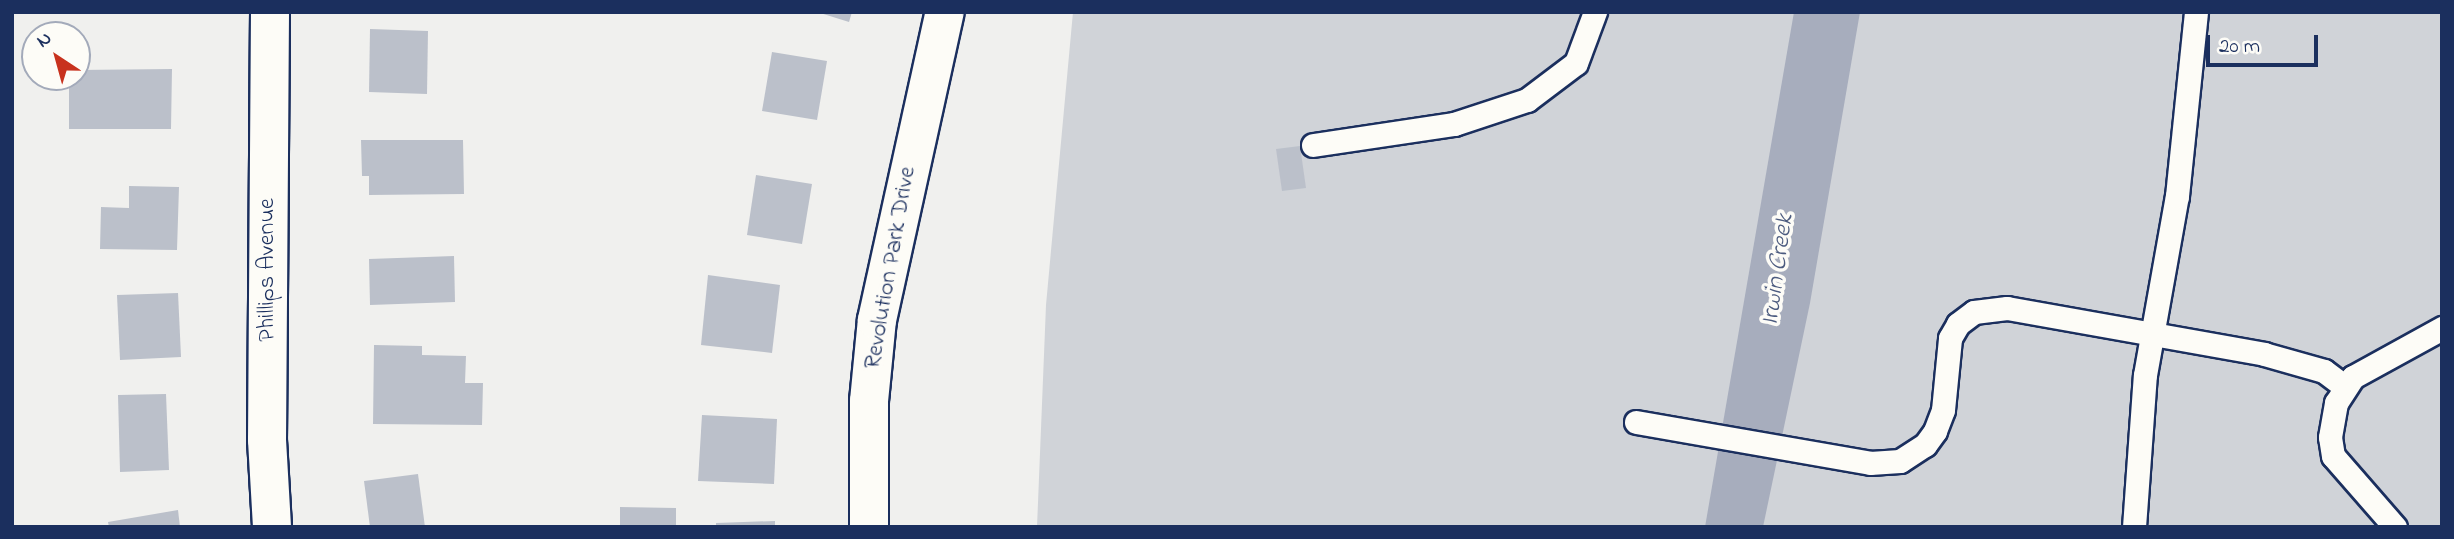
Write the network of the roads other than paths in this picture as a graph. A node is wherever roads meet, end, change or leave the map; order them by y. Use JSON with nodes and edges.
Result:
{"nodes":[{"id":1,"x":270,"y":12,"type":"edge"},
{"id":2,"x":945,"y":12,"type":"edge"},
{"id":3,"x":1595,"y":12,"type":"edge"},
{"id":4,"x":2196,"y":12,"type":"edge"},
{"id":5,"x":1313,"y":145,"type":"dead end"},
{"id":6,"x":2442,"y":328,"type":"edge"},
{"id":7,"x":2151,"y":331,"type":"junction"},
{"id":8,"x":2344,"y":386,"type":"junction"},
{"id":9,"x":1636,"y":422,"type":"dead end"},
{"id":10,"x":272,"y":527,"type":"edge"},
{"id":11,"x":869,"y":527,"type":"edge"},
{"id":12,"x":2134,"y":527,"type":"edge"},
{"id":13,"x":2395,"y":527,"type":"edge"}],
"edges":[{"from":1,"to":10,"type":"street","name":"Phillips Avenue"},
{"from":2,"to":11,"type":"street","name":"Revolution Park Drive"},
{"from":3,"to":5,"type":"lane"},
{"from":4,"to":7,"type":"lane"},
{"from":6,"to":8,"type":"lane"},
{"from":7,"to":8,"type":"lane"},
{"from":7,"to":9,"type":"lane"},
{"from":7,"to":12,"type":"lane"},
{"from":8,"to":13,"type":"lane"}]}
